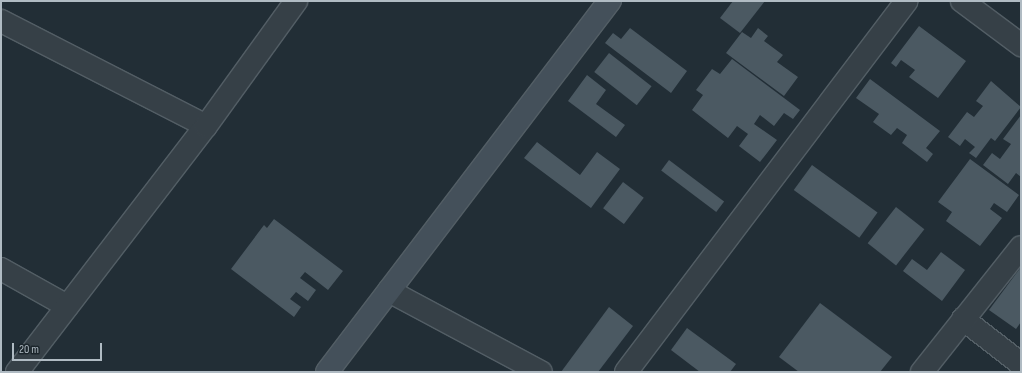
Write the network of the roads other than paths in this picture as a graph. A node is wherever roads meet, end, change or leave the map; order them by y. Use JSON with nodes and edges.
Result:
{"nodes":[{"id":1,"x":296,"y":1,"type":"edge"},
{"id":2,"x":610,"y":1,"type":"edge"},
{"id":3,"x":907,"y":1,"type":"edge"},
{"id":4,"x":971,"y":4,"type":"edge"},
{"id":5,"x":1,"y":20,"type":"edge"},
{"id":6,"x":1021,"y":44,"type":"edge"},
{"id":7,"x":206,"y":126,"type":"junction"},
{"id":8,"x":1021,"y":247,"type":"edge"},
{"id":9,"x":1,"y":269,"type":"edge"},
{"id":10,"x":389,"y":291,"type":"junction"},
{"id":11,"x":67,"y":306,"type":"junction"},
{"id":12,"x":963,"y":319,"type":"junction"},
{"id":13,"x":1021,"y":364,"type":"edge"},
{"id":14,"x":19,"y":371,"type":"edge"},
{"id":15,"x":327,"y":372,"type":"edge"},
{"id":16,"x":541,"y":372,"type":"edge"},
{"id":17,"x":626,"y":372,"type":"edge"},
{"id":18,"x":922,"y":372,"type":"edge"}],
"edges":[{"from":1,"to":7,"type":"street"},
{"from":2,"to":10,"type":"main road"},
{"from":3,"to":17,"type":"street"},
{"from":4,"to":6,"type":"street"},
{"from":5,"to":7,"type":"street"},
{"from":7,"to":11,"type":"street"},
{"from":8,"to":12,"type":"street"},
{"from":9,"to":11,"type":"street"},
{"from":10,"to":15,"type":"main road"},
{"from":10,"to":16,"type":"street"},
{"from":11,"to":14,"type":"street"},
{"from":12,"to":13,"type":"street"},
{"from":12,"to":18,"type":"street"}]}
